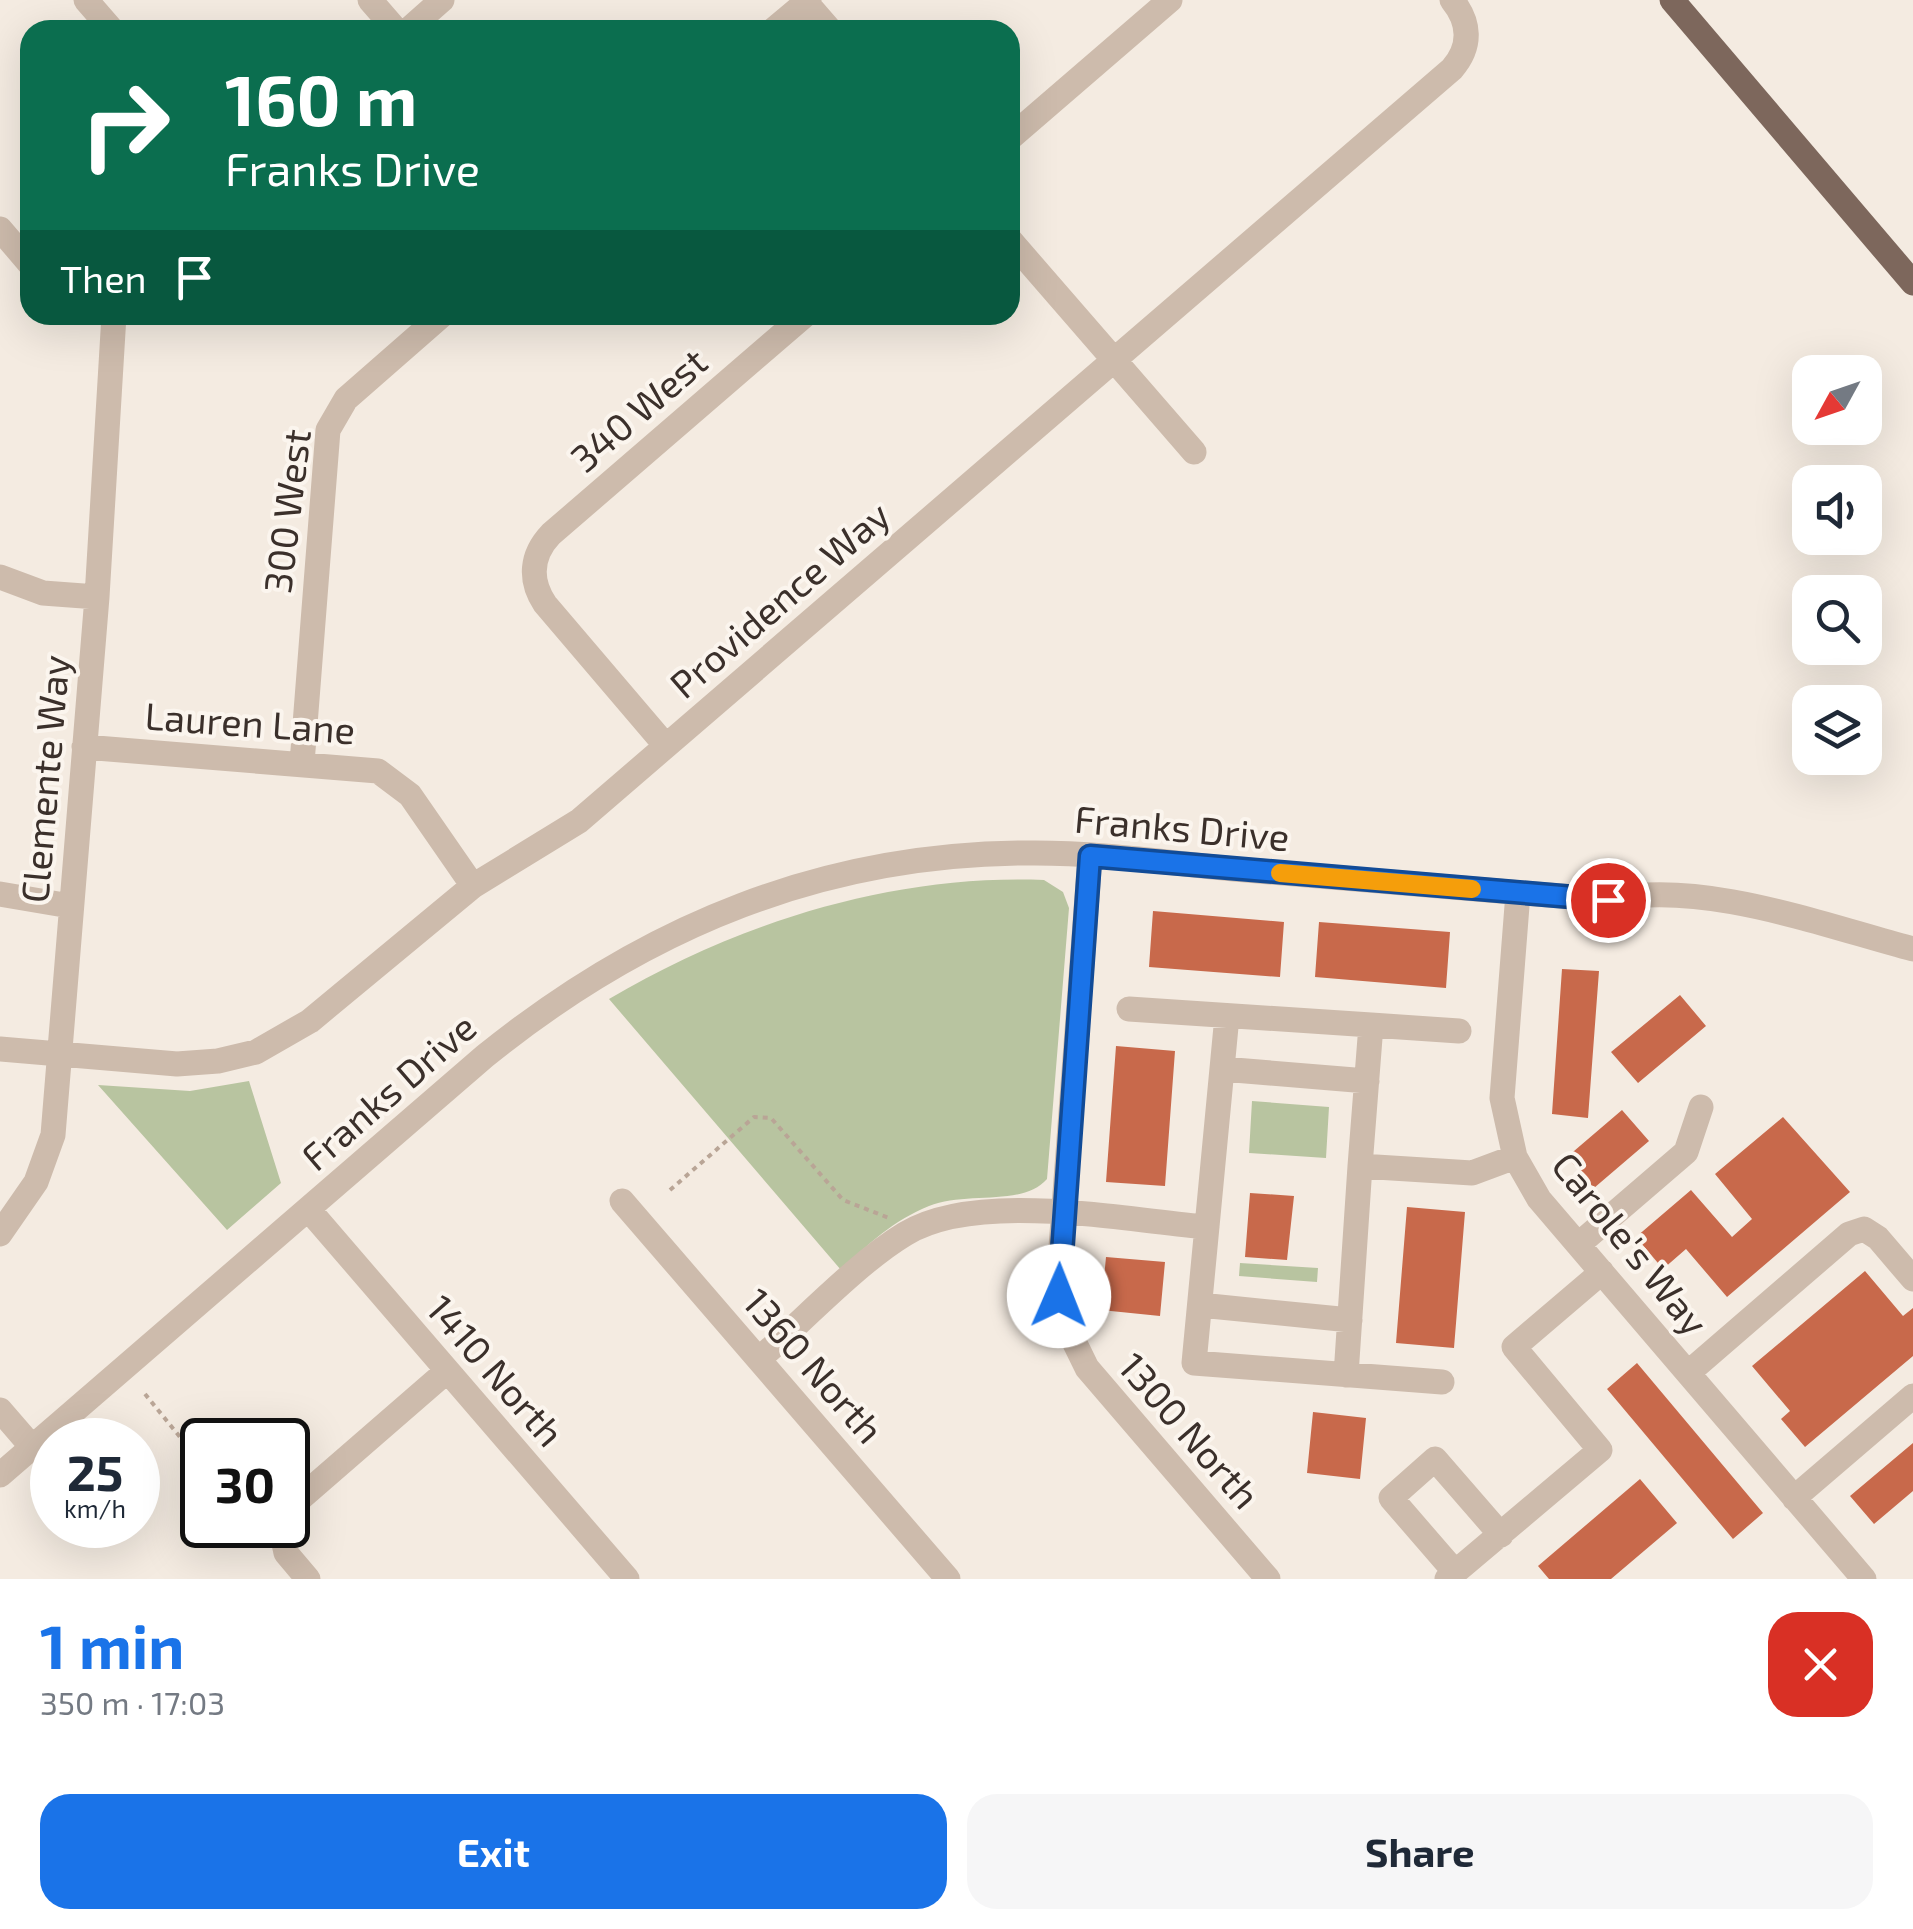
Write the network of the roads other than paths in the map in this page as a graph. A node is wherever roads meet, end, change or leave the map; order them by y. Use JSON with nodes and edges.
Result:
{"nodes":[{"id":1,"x":86,"y":0,"type":"edge"},
{"id":2,"x":370,"y":0,"type":"edge"},
{"id":3,"x":442,"y":0,"type":"edge"},
{"id":4,"x":1170,"y":0,"type":"edge"},
{"id":5,"x":1452,"y":0,"type":"edge"},
{"id":6,"x":1672,"y":0,"type":"edge"},
{"id":7,"x":806,"y":1,"type":"edge"},
{"id":8,"x":103,"y":20,"type":"edge"},
{"id":9,"x":387,"y":20,"type":"edge"},
{"id":10,"x":419,"y":20,"type":"edge"},
{"id":11,"x":785,"y":20,"type":"edge"},
{"id":12,"x":1020,"y":129,"type":"edge"},
{"id":13,"x":0,"y":229,"type":"edge"},
{"id":14,"x":20,"y":252,"type":"edge"},
{"id":15,"x":1020,"y":252,"type":"edge"},
{"id":16,"x":1913,"y":283,"type":"edge"},
{"id":17,"x":113,"y":325,"type":"edge"},
{"id":18,"x":431,"y":325,"type":"edge"},
{"id":19,"x":792,"y":325,"type":"edge"},
{"id":20,"x":1114,"y":360,"type":"junction"},
{"id":21,"x":1194,"y":452,"type":"dead end"},
{"id":22,"x":0,"y":576,"type":"edge"},
{"id":23,"x":97,"y":597,"type":"junction"},
{"id":24,"x":666,"y":746,"type":"junction"},
{"id":25,"x":84,"y":748,"type":"junction"},
{"id":26,"x":302,"y":763,"type":"junction"},
{"id":27,"x":1090,"y":856,"type":"junction"},
{"id":28,"x":473,"y":886,"type":"junction"},
{"id":29,"x":1518,"y":893,"type":"junction"},
{"id":30,"x":0,"y":894,"type":"edge"},
{"id":31,"x":70,"y":906,"type":"junction"},
{"id":32,"x":1913,"y":949,"type":"edge"},
{"id":33,"x":1129,"y":1009,"type":"dead end"},
{"id":34,"x":1227,"y":1016,"type":"junction"},
{"id":35,"x":1371,"y":1026,"type":"junction"},
{"id":36,"x":1460,"y":1031,"type":"dead end"},
{"id":37,"x":0,"y":1050,"type":"edge"},
{"id":38,"x":62,"y":1054,"type":"junction"},
{"id":39,"x":1222,"y":1069,"type":"junction"},
{"id":40,"x":1367,"y":1081,"type":"junction"},
{"id":41,"x":1700,"y":1107,"type":"dead end"},
{"id":42,"x":1515,"y":1158,"type":"junction"},
{"id":43,"x":1360,"y":1166,"type":"junction"},
{"id":44,"x":622,"y":1202,"type":"dead end"},
{"id":45,"x":309,"y":1210,"type":"junction"},
{"id":46,"x":1062,"y":1215,"type":"junction"},
{"id":47,"x":1207,"y":1227,"type":"junction"},
{"id":48,"x":0,"y":1234,"type":"edge"},
{"id":49,"x":1578,"y":1244,"type":"junction"},
{"id":50,"x":1602,"y":1272,"type":"junction"},
{"id":51,"x":1913,"y":1278,"type":"edge"},
{"id":52,"x":1200,"y":1305,"type":"junction"},
{"id":53,"x":1350,"y":1320,"type":"junction"},
{"id":54,"x":759,"y":1359,"type":"junction"},
{"id":55,"x":447,"y":1370,"type":"junction"},
{"id":56,"x":1688,"y":1372,"type":"junction"},
{"id":57,"x":1346,"y":1375,"type":"junction"},
{"id":58,"x":1442,"y":1382,"type":"dead end"},
{"id":59,"x":1913,"y":1396,"type":"edge"},
{"id":60,"x":0,"y":1410,"type":"edge"},
{"id":61,"x":66,"y":1418,"type":"edge"},
{"id":62,"x":30,"y":1445,"type":"edge"},
{"id":63,"x":30,"y":1449,"type":"edge"},
{"id":64,"x":0,"y":1475,"type":"edge"},
{"id":65,"x":310,"y":1490,"type":"edge"},
{"id":66,"x":1794,"y":1498,"type":"junction"},
{"id":67,"x":1500,"y":1535,"type":"junction"},
{"id":68,"x":285,"y":1548,"type":"edge"},
{"id":69,"x":1451,"y":1576,"type":"edge"},
{"id":70,"x":308,"y":1579,"type":"edge"},
{"id":71,"x":627,"y":1579,"type":"edge"},
{"id":72,"x":948,"y":1579,"type":"edge"},
{"id":73,"x":1268,"y":1579,"type":"edge"},
{"id":74,"x":1864,"y":1579,"type":"edge"}],
"edges":[{"from":1,"to":8,"type":"street"},
{"from":2,"to":9,"type":"street"},
{"from":3,"to":10,"type":"street"},
{"from":4,"to":12,"type":"street"},
{"from":5,"to":20,"type":"street","name":"Providence Way"},
{"from":6,"to":16,"type":"main road"},
{"from":7,"to":11,"type":"street"},
{"from":13,"to":14,"type":"street"},
{"from":15,"to":20,"type":"street"},
{"from":17,"to":23,"type":"street","name":"Clemente Way"},
{"from":18,"to":26,"type":"street","name":"300 West"},
{"from":19,"to":24,"type":"street","name":"340 West"},
{"from":20,"to":21,"type":"street"},
{"from":20,"to":24,"type":"street","name":"Providence Way"},
{"from":22,"to":23,"type":"street"},
{"from":23,"to":25,"type":"street","name":"Clemente Way"},
{"from":24,"to":28,"type":"street","name":"Providence Way"},
{"from":25,"to":26,"type":"street","name":"Lauren Lane"},
{"from":25,"to":31,"type":"street","name":"Clemente Way"},
{"from":26,"to":28,"type":"street","name":"Lauren Lane"},
{"from":27,"to":29,"type":"street","name":"Franks Drive"},
{"from":27,"to":45,"type":"street","name":"Franks Drive"},
{"from":27,"to":46,"type":"street"},
{"from":28,"to":38,"type":"street","name":"Providence Way"},
{"from":29,"to":32,"type":"street","name":"Franks Drive"},
{"from":29,"to":42,"type":"street","name":"Carole's Way"},
{"from":30,"to":31,"type":"street"},
{"from":31,"to":38,"type":"street","name":"Clemente Way"},
{"from":33,"to":34,"type":"street"},
{"from":34,"to":35,"type":"street"},
{"from":34,"to":39,"type":"street"},
{"from":35,"to":36,"type":"street"},
{"from":35,"to":40,"type":"street"},
{"from":37,"to":38,"type":"street","name":"Providence Way"},
{"from":38,"to":48,"type":"street","name":"Clemente Way"},
{"from":39,"to":40,"type":"street"},
{"from":39,"to":47,"type":"street"},
{"from":40,"to":43,"type":"street"},
{"from":41,"to":49,"type":"street"},
{"from":42,"to":43,"type":"street"},
{"from":42,"to":49,"type":"street","name":"Carole's Way"},
{"from":43,"to":53,"type":"street"},
{"from":44,"to":54,"type":"street","name":"1360 North"},
{"from":45,"to":55,"type":"street","name":"1410 North"},
{"from":45,"to":61,"type":"street","name":"Franks Drive"},
{"from":46,"to":47,"type":"street"},
{"from":46,"to":54,"type":"street"},
{"from":46,"to":73,"type":"street","name":"1300 North"},
{"from":47,"to":52,"type":"street"},
{"from":49,"to":50,"type":"street","name":"Carole's Way"},
{"from":50,"to":56,"type":"street","name":"Carole's Way"},
{"from":50,"to":67,"type":"street"},
{"from":51,"to":56,"type":"street"},
{"from":52,"to":53,"type":"street"},
{"from":52,"to":57,"type":"street"},
{"from":53,"to":57,"type":"street"},
{"from":54,"to":72,"type":"street","name":"1360 North"},
{"from":55,"to":65,"type":"street"},
{"from":55,"to":71,"type":"street","name":"1410 North"},
{"from":56,"to":66,"type":"street","name":"Carole's Way"},
{"from":57,"to":58,"type":"street"},
{"from":59,"to":66,"type":"street"},
{"from":60,"to":62,"type":"street"},
{"from":63,"to":64,"type":"street","name":"Franks Drive"},
{"from":66,"to":74,"type":"street","name":"Carole's Way"},
{"from":67,"to":69,"type":"street"},
{"from":67,"to":69,"type":"street"},
{"from":68,"to":70,"type":"street"}]}
